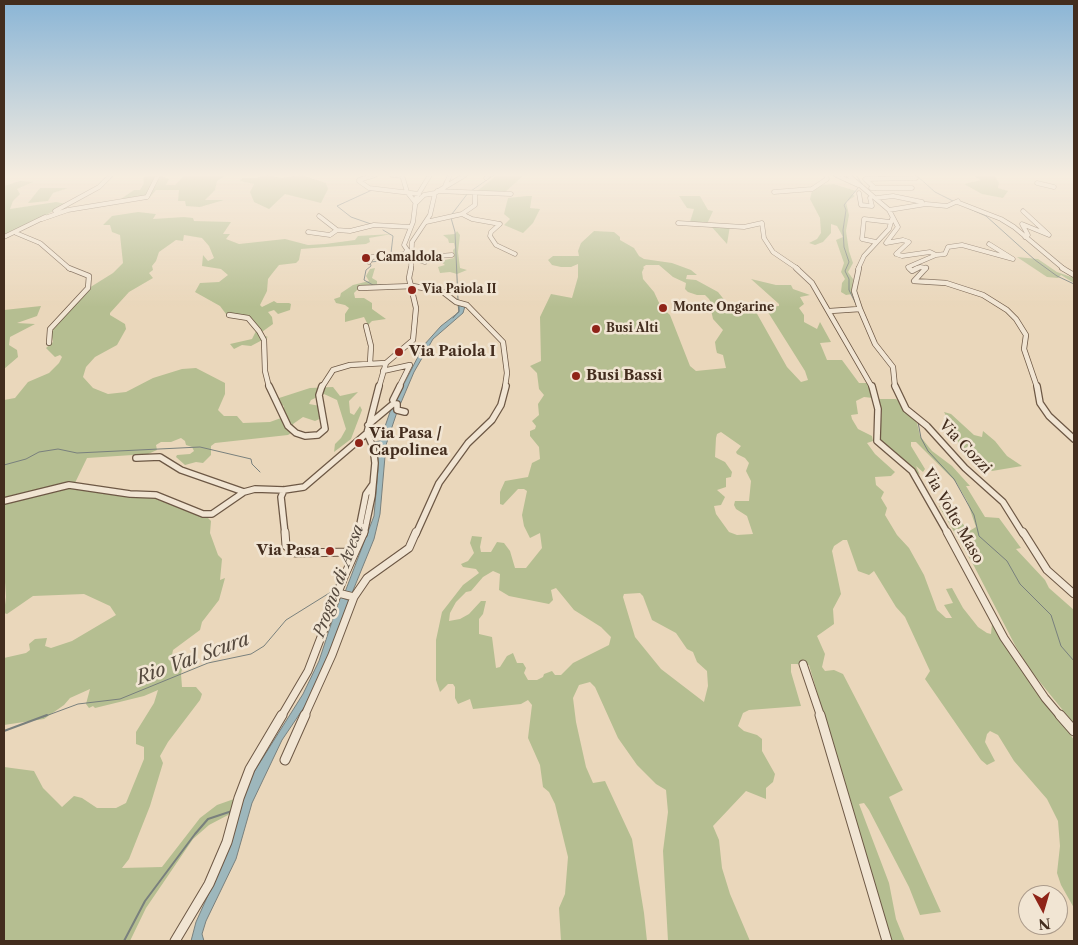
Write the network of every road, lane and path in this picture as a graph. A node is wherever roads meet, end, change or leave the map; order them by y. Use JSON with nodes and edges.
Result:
{"nodes":[{"id":1,"x":40,"y":219,"type":"edge"},
{"id":2,"x":323,"y":219,"type":"edge"},
{"id":3,"x":413,"y":219,"type":"edge"},
{"id":4,"x":427,"y":219,"type":"edge"},
{"id":5,"x":438,"y":219,"type":"edge"},
{"id":6,"x":470,"y":219,"type":"edge"},
{"id":7,"x":864,"y":219,"type":"edge"},
{"id":8,"x":867,"y":219,"type":"edge"},
{"id":9,"x":1001,"y":219,"type":"edge"},
{"id":10,"x":1031,"y":219,"type":"edge"},
{"id":11,"x":891,"y":220,"type":"junction"},
{"id":12,"x":425,"y":223,"type":"junction"},
{"id":13,"x":678,"y":223,"type":"dead end"},
{"id":14,"x":412,"y":226,"type":"junction"},
{"id":15,"x":337,"y":230,"type":"junction"},
{"id":16,"x":308,"y":232,"type":"dead end"},
{"id":17,"x":16,"y":233,"type":"junction"},
{"id":18,"x":4,"y":237,"type":"edge"},
{"id":19,"x":1025,"y":237,"type":"junction"},
{"id":20,"x":876,"y":242,"type":"junction"},
{"id":21,"x":989,"y":244,"type":"dead end"},
{"id":22,"x":407,"y":250,"type":"junction"},
{"id":23,"x":934,"y":253,"type":"junction"},
{"id":24,"x":515,"y":254,"type":"dead end"},
{"id":25,"x":452,"y":255,"type":"dead end"},
{"id":26,"x":412,"y":258,"type":"junction"},
{"id":27,"x":369,"y":262,"type":"dead end"},
{"id":28,"x":425,"y":262,"type":"dead end"},
{"id":29,"x":1074,"y":275,"type":"edge"},
{"id":30,"x":410,"y":286,"type":"junction"},
{"id":31,"x":440,"y":286,"type":"dead end"},
{"id":32,"x":360,"y":288,"type":"dead end"},
{"id":33,"x":443,"y":292,"type":"junction"},
{"id":34,"x":859,"y":309,"type":"junction"},
{"id":35,"x":830,"y":311,"type":"junction"},
{"id":36,"x":229,"y":315,"type":"dead end"},
{"id":37,"x":366,"y":326,"type":"dead end"},
{"id":38,"x":49,"y":343,"type":"dead end"},
{"id":39,"x":370,"y":362,"type":"junction"},
{"id":40,"x":386,"y":363,"type":"junction"},
{"id":41,"x":383,"y":371,"type":"junction"},
{"id":42,"x":393,"y":400,"type":"dead end"},
{"id":43,"x":405,"y":412,"type":"dead end"},
{"id":44,"x":368,"y":424,"type":"junction"},
{"id":45,"x":367,"y":433,"type":"junction"},
{"id":46,"x":1074,"y":439,"type":"edge"},
{"id":47,"x":136,"y":458,"type":"dead end"},
{"id":48,"x":284,"y":490,"type":"junction"},
{"id":49,"x":244,"y":492,"type":"junction"},
{"id":50,"x":4,"y":501,"type":"edge"},
{"id":51,"x":354,"y":552,"type":"junction"},
{"id":52,"x":1074,"y":594,"type":"edge"},
{"id":53,"x":346,"y":595,"type":"junction"},
{"id":54,"x":803,"y":664,"type":"dead end"},
{"id":55,"x":1074,"y":731,"type":"edge"},
{"id":56,"x":285,"y":760,"type":"dead end"},
{"id":57,"x":175,"y":941,"type":"edge"},
{"id":58,"x":887,"y":941,"type":"edge"}],
"edges":[{"from":1,"to":17,"type":"street"},
{"from":2,"to":15,"type":"street"},
{"from":3,"to":14,"type":"street"},
{"from":4,"to":12,"type":"street"},
{"from":5,"to":12,"type":"street"},
{"from":6,"to":24,"type":"street"},
{"from":7,"to":20,"type":"street"},
{"from":8,"to":11,"type":"street"},
{"from":9,"to":19,"type":"street"},
{"from":10,"to":19,"type":"street"},
{"from":11,"to":20,"type":"street","name":"Via Cozzi"},
{"from":11,"to":23,"type":"street"},
{"from":12,"to":14,"type":"street"},
{"from":12,"to":26,"type":"street"},
{"from":13,"to":35,"type":"street"},
{"from":14,"to":15,"type":"street"},
{"from":14,"to":22,"type":"street"},
{"from":15,"to":16,"type":"street"},
{"from":17,"to":18,"type":"street"},
{"from":17,"to":38,"type":"street"},
{"from":19,"to":29,"type":"street"},
{"from":20,"to":34,"type":"street","name":"Via Cozzi"},
{"from":21,"to":23,"type":"street"},
{"from":22,"to":26,"type":"street"},
{"from":22,"to":27,"type":"street"},
{"from":23,"to":46,"type":"street"},
{"from":25,"to":26,"type":"street"},
{"from":26,"to":28,"type":"street"},
{"from":26,"to":30,"type":"street"},
{"from":30,"to":32,"type":"street"},
{"from":30,"to":33,"type":"street"},
{"from":30,"to":40,"type":"street"},
{"from":31,"to":33,"type":"street"},
{"from":33,"to":53,"type":"street"},
{"from":34,"to":35,"type":"street"},
{"from":34,"to":52,"type":"street","name":"Via Cozzi"},
{"from":35,"to":55,"type":"street","name":"Via Volte Maso"},
{"from":36,"to":39,"type":"street"},
{"from":37,"to":39,"type":"street"},
{"from":39,"to":40,"type":"street"},
{"from":40,"to":41,"type":"street"},
{"from":41,"to":42,"type":"street"},
{"from":41,"to":44,"type":"street"},
{"from":43,"to":44,"type":"street"},
{"from":44,"to":45,"type":"street"},
{"from":45,"to":48,"type":"street"},
{"from":45,"to":51,"type":"street"},
{"from":47,"to":49,"type":"street"},
{"from":48,"to":49,"type":"street"},
{"from":48,"to":51,"type":"street"},
{"from":49,"to":50,"type":"street"},
{"from":51,"to":53,"type":"street"},
{"from":53,"to":56,"type":"street"},
{"from":53,"to":57,"type":"street"},
{"from":54,"to":58,"type":"street"}]}
